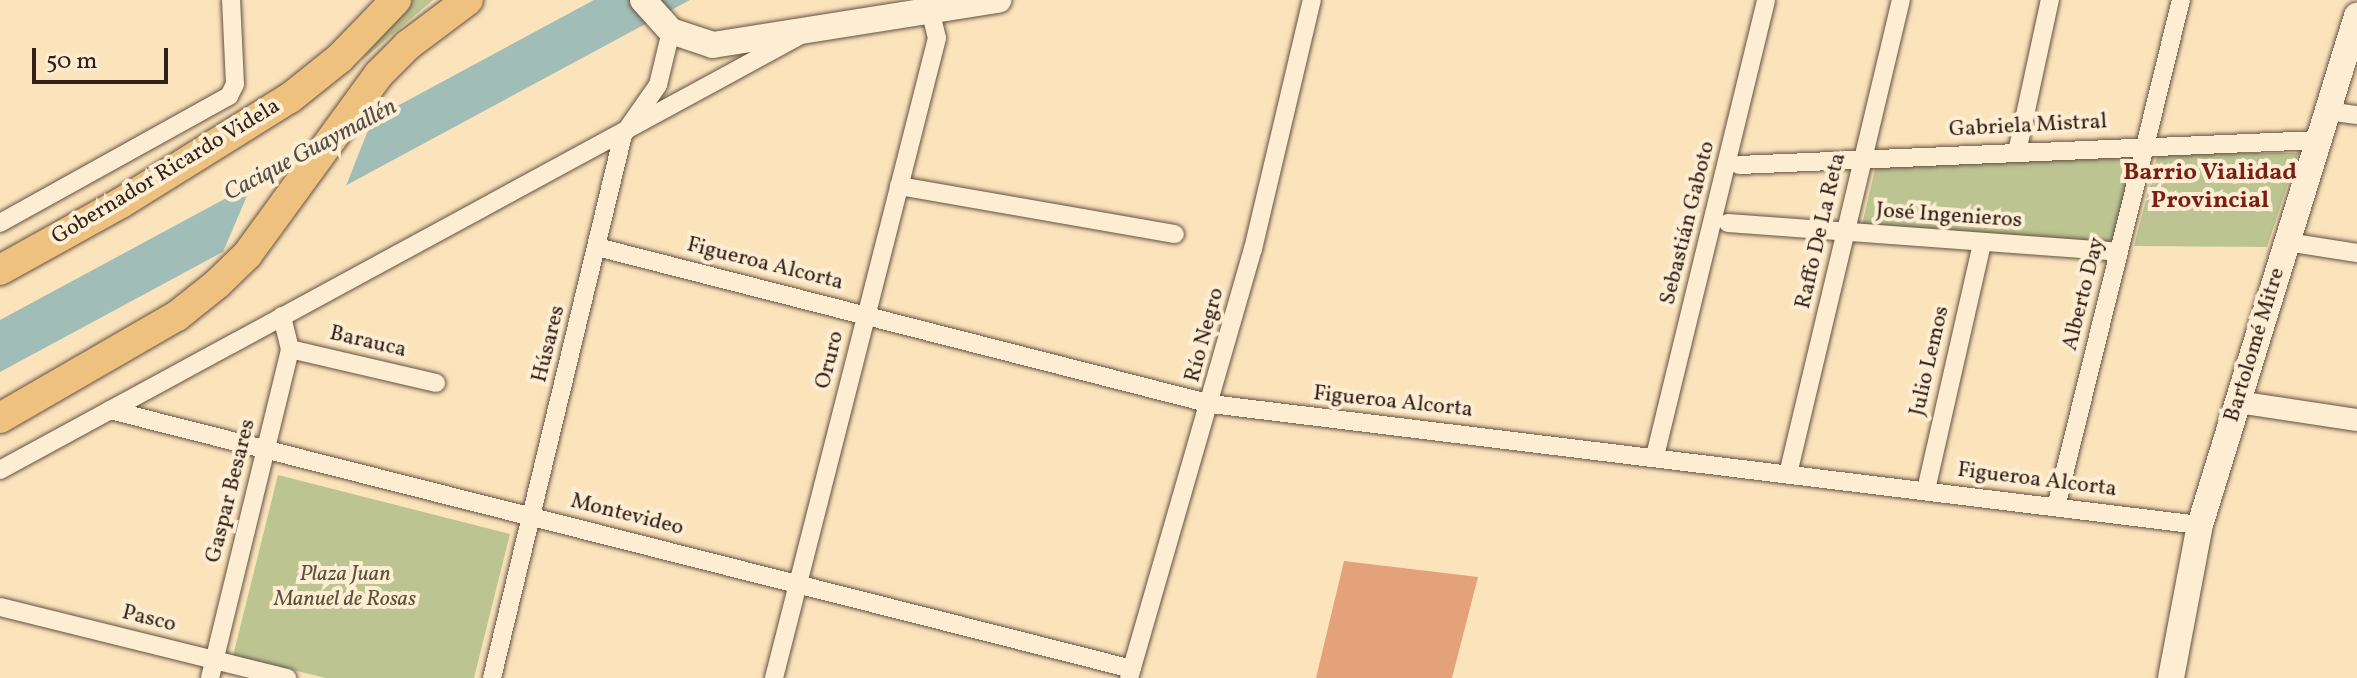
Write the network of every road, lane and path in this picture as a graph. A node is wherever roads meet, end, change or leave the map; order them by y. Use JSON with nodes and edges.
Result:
{"nodes":[{"id":1,"x":231,"y":0,"type":"edge"},
{"id":2,"x":396,"y":0,"type":"edge"},
{"id":3,"x":468,"y":0,"type":"edge"},
{"id":4,"x":998,"y":0,"type":"edge"},
{"id":5,"x":1312,"y":0,"type":"edge"},
{"id":6,"x":1766,"y":0,"type":"edge"},
{"id":7,"x":1901,"y":0,"type":"edge"},
{"id":8,"x":2050,"y":0,"type":"edge"},
{"id":9,"x":2181,"y":0,"type":"edge"},
{"id":10,"x":930,"y":9,"type":"junction"},
{"id":11,"x":656,"y":12,"type":"edge"},
{"id":12,"x":2357,"y":16,"type":"edge"},
{"id":13,"x":817,"y":26,"type":"junction"},
{"id":14,"x":2328,"y":111,"type":"junction"},
{"id":15,"x":2357,"y":115,"type":"edge"},
{"id":16,"x":623,"y":135,"type":"junction"},
{"id":17,"x":2319,"y":140,"type":"junction"},
{"id":18,"x":2146,"y":145,"type":"junction"},
{"id":19,"x":2017,"y":152,"type":"junction"},
{"id":20,"x":1863,"y":157,"type":"junction"},
{"id":21,"x":1739,"y":165,"type":"dead end"},
{"id":22,"x":899,"y":186,"type":"junction"},
{"id":23,"x":0,"y":223,"type":"edge"},
{"id":24,"x":1728,"y":223,"type":"dead end"},
{"id":25,"x":1846,"y":232,"type":"junction"},
{"id":26,"x":1175,"y":234,"type":"dead end"},
{"id":27,"x":2287,"y":242,"type":"junction"},
{"id":28,"x":1982,"y":243,"type":"junction"},
{"id":29,"x":597,"y":247,"type":"junction"},
{"id":30,"x":2119,"y":252,"type":"junction"},
{"id":31,"x":2357,"y":253,"type":"edge"},
{"id":32,"x":0,"y":270,"type":"edge"},
{"id":33,"x":866,"y":314,"type":"junction"},
{"id":34,"x":282,"y":316,"type":"junction"},
{"id":35,"x":290,"y":349,"type":"junction"},
{"id":36,"x":436,"y":383,"type":"dead end"},
{"id":37,"x":2238,"y":402,"type":"junction"},
{"id":38,"x":1211,"y":404,"type":"junction"},
{"id":39,"x":110,"y":410,"type":"junction"},
{"id":40,"x":0,"y":418,"type":"edge"},
{"id":41,"x":2357,"y":420,"type":"edge"},
{"id":42,"x":266,"y":450,"type":"junction"},
{"id":43,"x":1655,"y":456,"type":"junction"},
{"id":44,"x":0,"y":470,"type":"edge"},
{"id":45,"x":1788,"y":474,"type":"junction"},
{"id":46,"x":1926,"y":490,"type":"junction"},
{"id":47,"x":2056,"y":507,"type":"junction"},
{"id":48,"x":531,"y":516,"type":"junction"},
{"id":49,"x":2200,"y":525,"type":"junction"},
{"id":50,"x":798,"y":582,"type":"junction"},
{"id":51,"x":0,"y":607,"type":"edge"},
{"id":52,"x":212,"y":669,"type":"edge"},
{"id":53,"x":1130,"y":674,"type":"edge"},
{"id":54,"x":287,"y":678,"type":"edge"},
{"id":55,"x":492,"y":678,"type":"edge"},
{"id":56,"x":774,"y":678,"type":"edge"},
{"id":57,"x":2171,"y":678,"type":"edge"}],
"edges":[{"from":1,"to":23,"type":"street"},
{"from":2,"to":32,"type":"highway","name":"Gobernador Ricardo Videla"},
{"from":3,"to":40,"type":"highway"},
{"from":4,"to":10,"type":"main road"},
{"from":5,"to":38,"type":"street","name":"Río Negro"},
{"from":6,"to":43,"type":"street","name":"Sebastián Gaboto"},
{"from":7,"to":20,"type":"street","name":"Raffo De La Reta"},
{"from":8,"to":19,"type":"street"},
{"from":9,"to":18,"type":"street","name":"Alberto Day"},
{"from":10,"to":13,"type":"main road"},
{"from":10,"to":22,"type":"street","name":"Oruro"},
{"from":11,"to":13,"type":"main road"},
{"from":11,"to":16,"type":"street","name":"Húsares"},
{"from":12,"to":14,"type":"main road","name":"Bartolomé Mitre"},
{"from":13,"to":16,"type":"street"},
{"from":14,"to":15,"type":"street"},
{"from":14,"to":17,"type":"main road","name":"Bartolomé Mitre"},
{"from":16,"to":29,"type":"street","name":"Húsares"},
{"from":16,"to":34,"type":"street"},
{"from":17,"to":18,"type":"street","name":"Gabriela Mistral"},
{"from":17,"to":27,"type":"main road","name":"Bartolomé Mitre"},
{"from":18,"to":19,"type":"street","name":"Gabriela Mistral"},
{"from":18,"to":30,"type":"street","name":"Alberto Day"},
{"from":19,"to":20,"type":"street","name":"Gabriela Mistral"},
{"from":20,"to":21,"type":"street","name":"Gabriela Mistral"},
{"from":20,"to":25,"type":"street","name":"Raffo De La Reta"},
{"from":22,"to":26,"type":"street"},
{"from":22,"to":33,"type":"street","name":"Oruro"},
{"from":24,"to":25,"type":"street","name":"José Ingenieros"},
{"from":25,"to":28,"type":"street","name":"José Ingenieros"},
{"from":25,"to":45,"type":"street","name":"Raffo De La Reta"},
{"from":27,"to":31,"type":"street"},
{"from":27,"to":37,"type":"main road","name":"Bartolomé Mitre"},
{"from":28,"to":30,"type":"street","name":"José Ingenieros"},
{"from":28,"to":46,"type":"street","name":"Julio Lemos"},
{"from":29,"to":33,"type":"street","name":"Figueroa Alcorta"},
{"from":29,"to":48,"type":"street","name":"Húsares"},
{"from":30,"to":47,"type":"street","name":"Alberto Day"},
{"from":33,"to":38,"type":"street","name":"Figueroa Alcorta"},
{"from":33,"to":50,"type":"street","name":"Oruro"},
{"from":34,"to":35,"type":"street","name":"Gaspar Besares"},
{"from":34,"to":39,"type":"street"},
{"from":35,"to":36,"type":"street","name":"Barauca"},
{"from":35,"to":42,"type":"street","name":"Gaspar Besares"},
{"from":37,"to":41,"type":"street"},
{"from":37,"to":49,"type":"main road","name":"Bartolomé Mitre"},
{"from":38,"to":43,"type":"street","name":"Figueroa Alcorta"},
{"from":38,"to":53,"type":"street","name":"Río Negro"},
{"from":39,"to":42,"type":"street","name":"Montevideo"},
{"from":39,"to":44,"type":"street"},
{"from":42,"to":48,"type":"street","name":"Montevideo"},
{"from":42,"to":52,"type":"street","name":"Gaspar Besares"},
{"from":43,"to":45,"type":"street","name":"Figueroa Alcorta"},
{"from":45,"to":46,"type":"street","name":"Figueroa Alcorta"},
{"from":46,"to":47,"type":"street","name":"Figueroa Alcorta"},
{"from":47,"to":49,"type":"street","name":"Figueroa Alcorta"},
{"from":48,"to":50,"type":"street","name":"Montevideo"},
{"from":48,"to":55,"type":"street","name":"Húsares"},
{"from":49,"to":57,"type":"main road","name":"Bartolomé Mitre"},
{"from":50,"to":53,"type":"street","name":"Montevideo"},
{"from":50,"to":56,"type":"street","name":"Oruro"},
{"from":51,"to":52,"type":"street","name":"Pasco"},
{"from":52,"to":54,"type":"street","name":"Pasco"}]}
